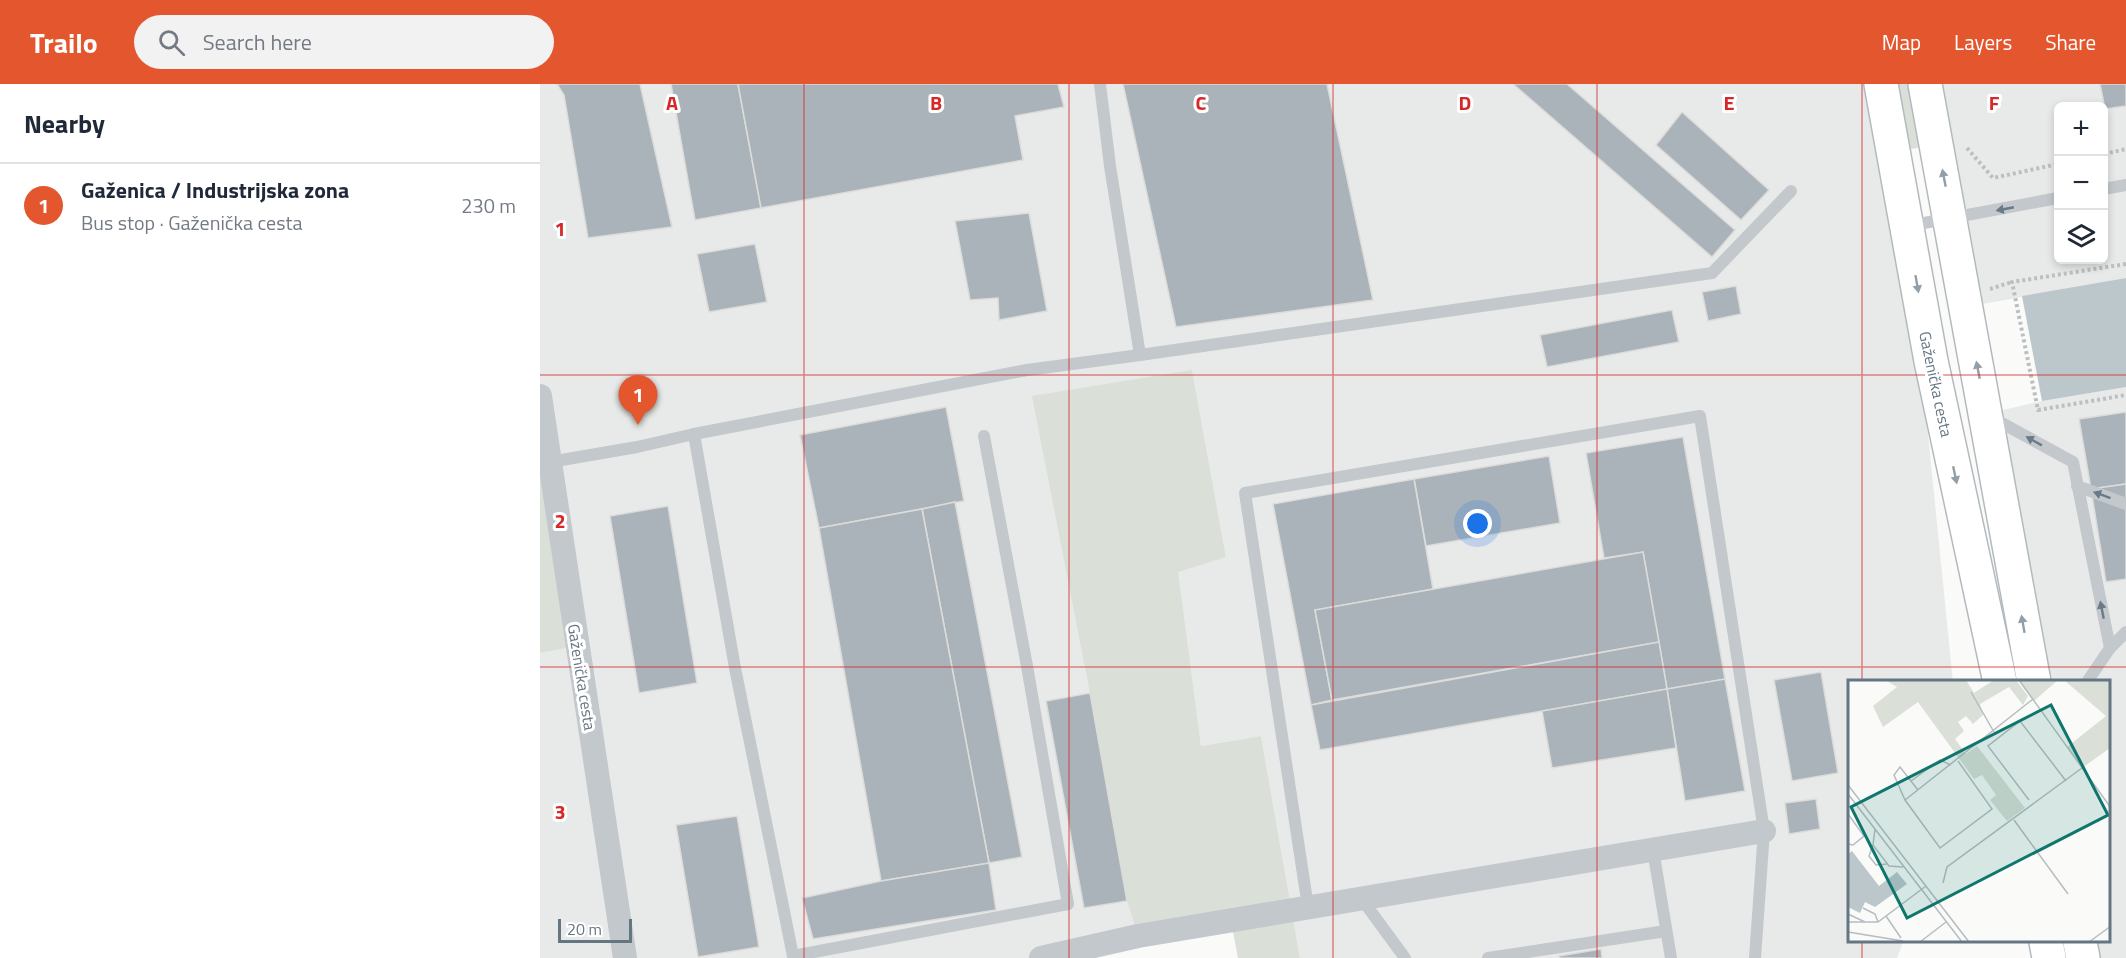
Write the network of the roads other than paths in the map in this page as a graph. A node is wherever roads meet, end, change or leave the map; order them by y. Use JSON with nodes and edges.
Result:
{"nodes":[{"id":1,"x":1100,"y":84,"type":"edge"},
{"id":2,"x":1881,"y":84,"type":"edge"},
{"id":3,"x":1925,"y":84,"type":"edge"},
{"id":4,"x":2126,"y":185,"type":"edge"},
{"id":5,"x":2108,"y":188,"type":"edge"},
{"id":6,"x":1791,"y":191,"type":"dead end"},
{"id":7,"x":2054,"y":199,"type":"edge"},
{"id":8,"x":1951,"y":219,"type":"junction"},
{"id":9,"x":1907,"y":226,"type":"junction"},
{"id":10,"x":1140,"y":355,"type":"junction"},
{"id":11,"x":540,"y":396,"type":"edge"},
{"id":12,"x":1986,"y":414,"type":"junction"},
{"id":13,"x":694,"y":434,"type":"junction"},
{"id":14,"x":984,"y":436,"type":"dead end"},
{"id":15,"x":550,"y":462,"type":"junction"},
{"id":16,"x":2077,"y":486,"type":"junction"},
{"id":17,"x":2126,"y":504,"type":"edge"},
{"id":18,"x":2126,"y":632,"type":"edge"},
{"id":19,"x":2110,"y":648,"type":"junction"},
{"id":20,"x":2000,"y":680,"type":"edge"},
{"id":21,"x":2034,"y":680,"type":"edge"},
{"id":22,"x":2088,"y":680,"type":"edge"},
{"id":23,"x":1764,"y":831,"type":"junction"},
{"id":24,"x":1653,"y":850,"type":"junction"},
{"id":25,"x":1361,"y":898,"type":"junction"},
{"id":26,"x":1308,"y":907,"type":"junction"},
{"id":27,"x":1666,"y":931,"type":"junction"},
{"id":28,"x":2046,"y":943,"type":"edge"},
{"id":29,"x":2080,"y":943,"type":"edge"},
{"id":30,"x":624,"y":958,"type":"edge"},
{"id":31,"x":1041,"y":958,"type":"edge"},
{"id":32,"x":1405,"y":958,"type":"edge"},
{"id":33,"x":1488,"y":958,"type":"edge"},
{"id":34,"x":1671,"y":958,"type":"edge"},
{"id":35,"x":1755,"y":958,"type":"edge"},
{"id":36,"x":2049,"y":958,"type":"edge"},
{"id":37,"x":2083,"y":958,"type":"edge"}],
"edges":[{"from":1,"to":10,"type":"lane"},
{"from":2,"to":9,"type":"main road","name":"Gaženička cesta"},
{"from":8,"to":3,"type":"main road","one_way":true},
{"from":4,"to":5,"type":"lane"},
{"from":6,"to":10,"type":"lane"},
{"from":7,"to":8,"type":"lane","one_way":true},
{"from":8,"to":9,"type":"lane"},
{"from":12,"to":8,"type":"main road","one_way":true},
{"from":9,"to":20,"type":"main road","name":"Gaženička cesta","one_way":true},
{"from":10,"to":13,"type":"lane"},
{"from":11,"to":15,"type":"street","name":"Gaženička cesta"},
{"from":16,"to":12,"type":"lane","one_way":true},
{"from":21,"to":12,"type":"main road","one_way":true},
{"from":13,"to":14,"type":"lane"},
{"from":13,"to":15,"type":"lane"},
{"from":15,"to":30,"type":"street","name":"Gaženička cesta"},
{"from":17,"to":16,"type":"lane","one_way":true},
{"from":19,"to":16,"type":"lane","one_way":true},
{"from":18,"to":19,"type":"lane"},
{"from":19,"to":22,"type":"lane"},
{"from":23,"to":24,"type":"street"},
{"from":23,"to":26,"type":"lane"},
{"from":23,"to":35,"type":"lane"},
{"from":24,"to":25,"type":"street"},
{"from":24,"to":27,"type":"lane"},
{"from":25,"to":26,"type":"street"},
{"from":25,"to":32,"type":"lane"},
{"from":26,"to":31,"type":"street"},
{"from":27,"to":33,"type":"lane"},
{"from":27,"to":34,"type":"lane"},
{"from":28,"to":36,"type":"main road"},
{"from":29,"to":37,"type":"main road"}]}
